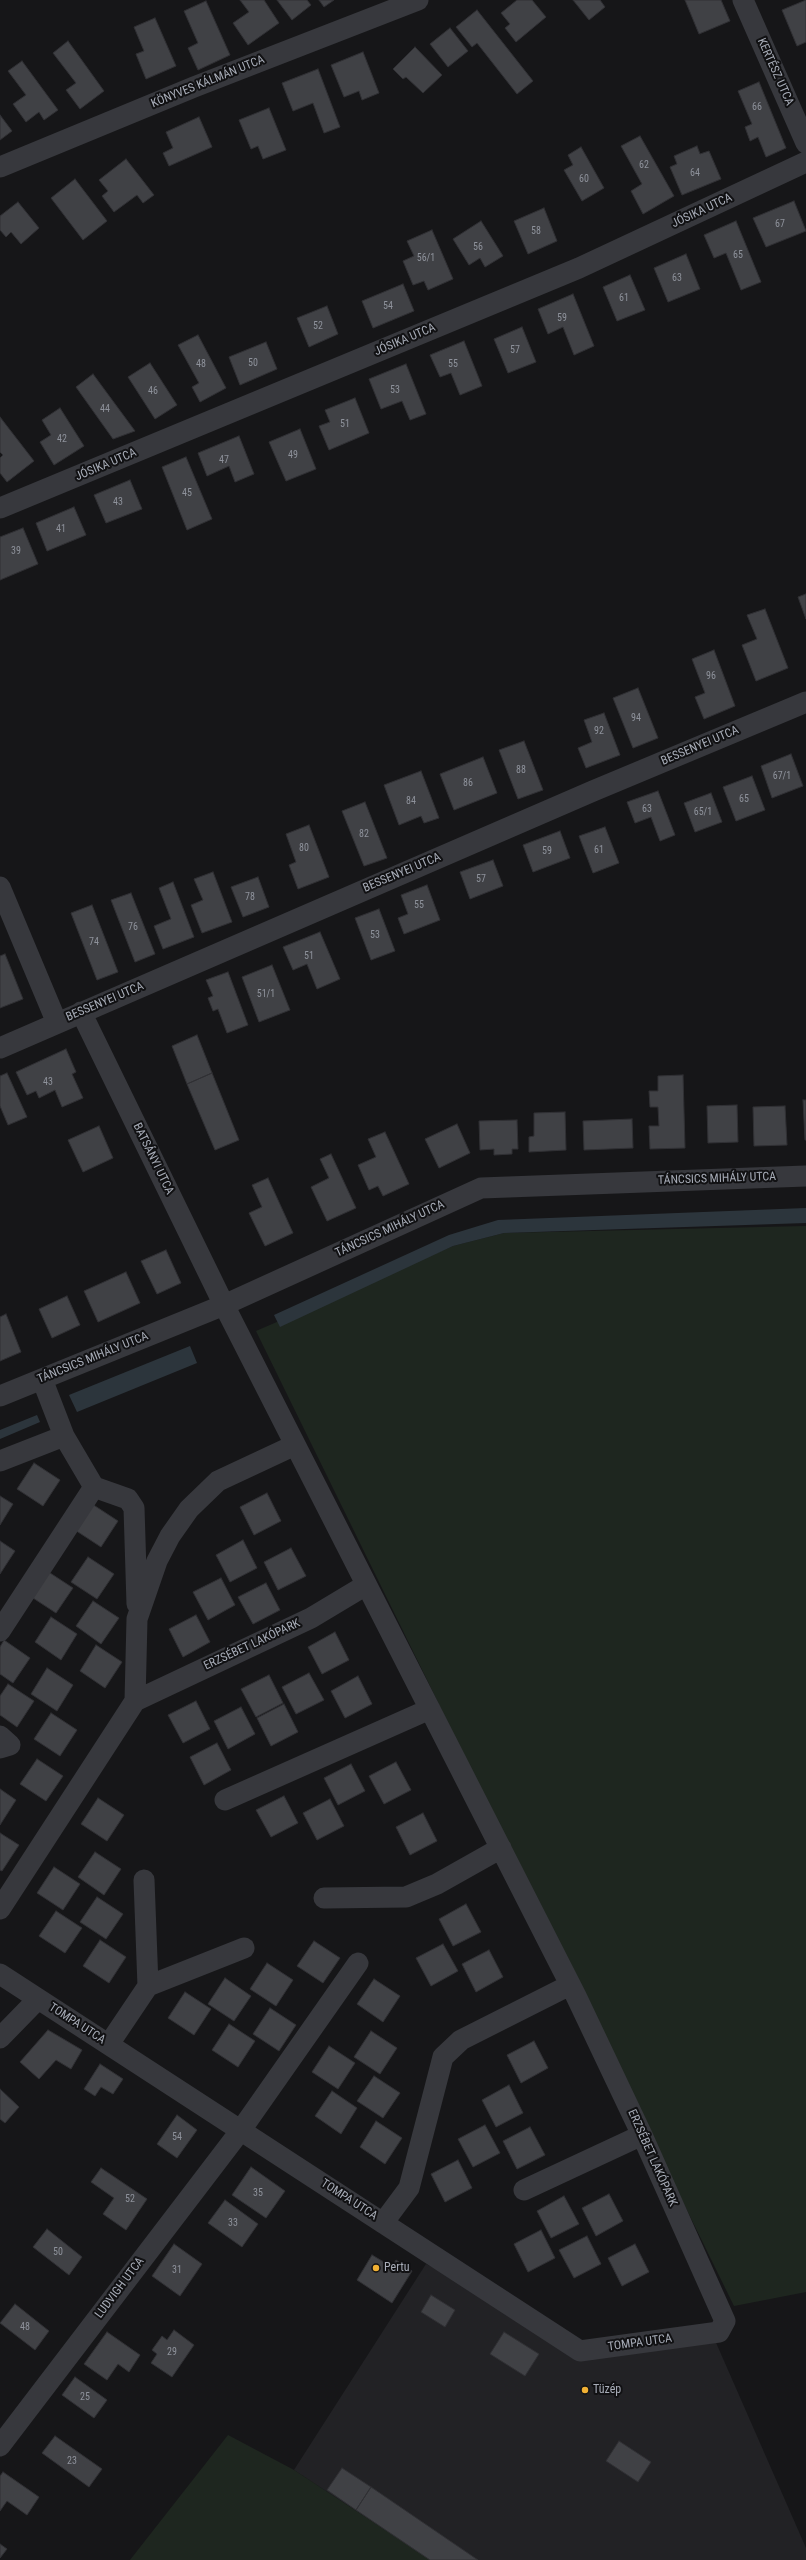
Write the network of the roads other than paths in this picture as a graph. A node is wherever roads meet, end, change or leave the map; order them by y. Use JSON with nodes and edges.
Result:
{"nodes":[{"id":1,"x":418,"y":0,"type":"edge"},
{"id":2,"x":743,"y":0,"type":"edge"},
{"id":3,"x":806,"y":143,"type":"edge"},
{"id":4,"x":806,"y":162,"type":"edge"},
{"id":5,"x":0,"y":167,"type":"edge"},
{"id":6,"x":0,"y":508,"type":"edge"},
{"id":7,"x":806,"y":702,"type":"edge"},
{"id":8,"x":0,"y":887,"type":"edge"},
{"id":9,"x":81,"y":1012,"type":"junction"},
{"id":10,"x":57,"y":1023,"type":"junction"},
{"id":11,"x":0,"y":1048,"type":"edge"},
{"id":12,"x":806,"y":1176,"type":"edge"},
{"id":13,"x":224,"y":1305,"type":"junction"},
{"id":14,"x":42,"y":1379,"type":"junction"},
{"id":15,"x":0,"y":1396,"type":"edge"},
{"id":16,"x":64,"y":1436,"type":"junction"},
{"id":17,"x":295,"y":1445,"type":"junction"},
{"id":18,"x":0,"y":1461,"type":"edge"},
{"id":19,"x":94,"y":1487,"type":"junction"},
{"id":20,"x":135,"y":1539,"type":"junction"},
{"id":21,"x":166,"y":1545,"type":"junction"},
{"id":22,"x":366,"y":1585,"type":"junction"},
{"id":23,"x":137,"y":1619,"type":"junction"},
{"id":24,"x":0,"y":1631,"type":"edge"},
{"id":25,"x":135,"y":1701,"type":"junction"},
{"id":26,"x":430,"y":1708,"type":"junction"},
{"id":27,"x":0,"y":1736,"type":"edge"},
{"id":28,"x":0,"y":1748,"type":"edge"},
{"id":29,"x":225,"y":1800,"type":"dead end"},
{"id":30,"x":501,"y":1848,"type":"junction"},
{"id":31,"x":144,"y":1880,"type":"dead end"},
{"id":32,"x":324,"y":1898,"type":"dead end"},
{"id":33,"x":0,"y":1909,"type":"edge"},
{"id":34,"x":244,"y":1948,"type":"dead end"},
{"id":35,"x":358,"y":1963,"type":"dead end"},
{"id":36,"x":0,"y":1974,"type":"edge"},
{"id":37,"x":570,"y":1985,"type":"junction"},
{"id":38,"x":148,"y":1986,"type":"junction"},
{"id":39,"x":38,"y":1999,"type":"junction"},
{"id":40,"x":0,"y":2038,"type":"edge"},
{"id":41,"x":109,"y":2044,"type":"junction"},
{"id":42,"x":241,"y":2130,"type":"junction"},
{"id":43,"x":642,"y":2135,"type":"junction"},
{"id":44,"x":524,"y":2190,"type":"dead end"},
{"id":45,"x":383,"y":2223,"type":"junction"},
{"id":46,"x":719,"y":2332,"type":"joint"},
{"id":47,"x":0,"y":2446,"type":"edge"}],
"edges":[{"from":1,"to":5,"type":"street","name":"KÖNYVES KÁLMÁN UTCA"},
{"from":2,"to":3,"type":"street","name":"KERTÉSZ UTCA"},
{"from":4,"to":6,"type":"street","name":"JÓSIKA UTCA"},
{"from":7,"to":9,"type":"street","name":"BESSENYEI UTCA"},
{"from":8,"to":10,"type":"street"},
{"from":9,"to":10,"type":"street","name":"BESSENYEI UTCA"},
{"from":9,"to":13,"type":"street","name":"BATSÁNYI UTCA"},
{"from":10,"to":11,"type":"street","name":"BESSENYEI UTCA"},
{"from":12,"to":13,"type":"street","name":"TÁNCSICS MIHÁLY UTCA"},
{"from":13,"to":14,"type":"street","name":"TÁNCSICS MIHÁLY UTCA"},
{"from":13,"to":17,"type":"street","name":"ERZSÉBET LAKÓPARK"},
{"from":14,"to":15,"type":"street","name":"TÁNCSICS MIHÁLY UTCA"},
{"from":14,"to":16,"type":"street"},
{"from":16,"to":18,"type":"street"},
{"from":16,"to":19,"type":"street"},
{"from":17,"to":21,"type":"street"},
{"from":17,"to":22,"type":"street","name":"ERZSÉBET LAKÓPARK"},
{"from":19,"to":20,"type":"street"},
{"from":19,"to":24,"type":"street"},
{"from":20,"to":21,"type":"street"},
{"from":20,"to":23,"type":"street"},
{"from":21,"to":23,"type":"street"},
{"from":22,"to":25,"type":"street","name":"ERZSÉBET LAKÓPARK"},
{"from":22,"to":26,"type":"street","name":"ERZSÉBET LAKÓPARK"},
{"from":23,"to":25,"type":"street"},
{"from":25,"to":33,"type":"street"},
{"from":26,"to":29,"type":"street"},
{"from":26,"to":30,"type":"street","name":"ERZSÉBET LAKÓPARK"},
{"from":27,"to":28,"type":"street"},
{"from":30,"to":32,"type":"street"},
{"from":30,"to":37,"type":"street","name":"ERZSÉBET LAKÓPARK"},
{"from":31,"to":38,"type":"street"},
{"from":34,"to":38,"type":"street"},
{"from":35,"to":42,"type":"street","name":"LUDVIGH UTCA"},
{"from":36,"to":39,"type":"street","name":"TOMPA UTCA"},
{"from":37,"to":43,"type":"street","name":"ERZSÉBET LAKÓPARK"},
{"from":37,"to":45,"type":"street"},
{"from":38,"to":41,"type":"street"},
{"from":39,"to":40,"type":"street"},
{"from":39,"to":41,"type":"street","name":"TOMPA UTCA"},
{"from":41,"to":42,"type":"street","name":"TOMPA UTCA"},
{"from":42,"to":45,"type":"street","name":"TOMPA UTCA"},
{"from":42,"to":47,"type":"street","name":"LUDVIGH UTCA"},
{"from":43,"to":44,"type":"street"},
{"from":43,"to":46,"type":"street","name":"ERZSÉBET LAKÓPARK"},
{"from":45,"to":46,"type":"street","name":"TOMPA UTCA"}]}
